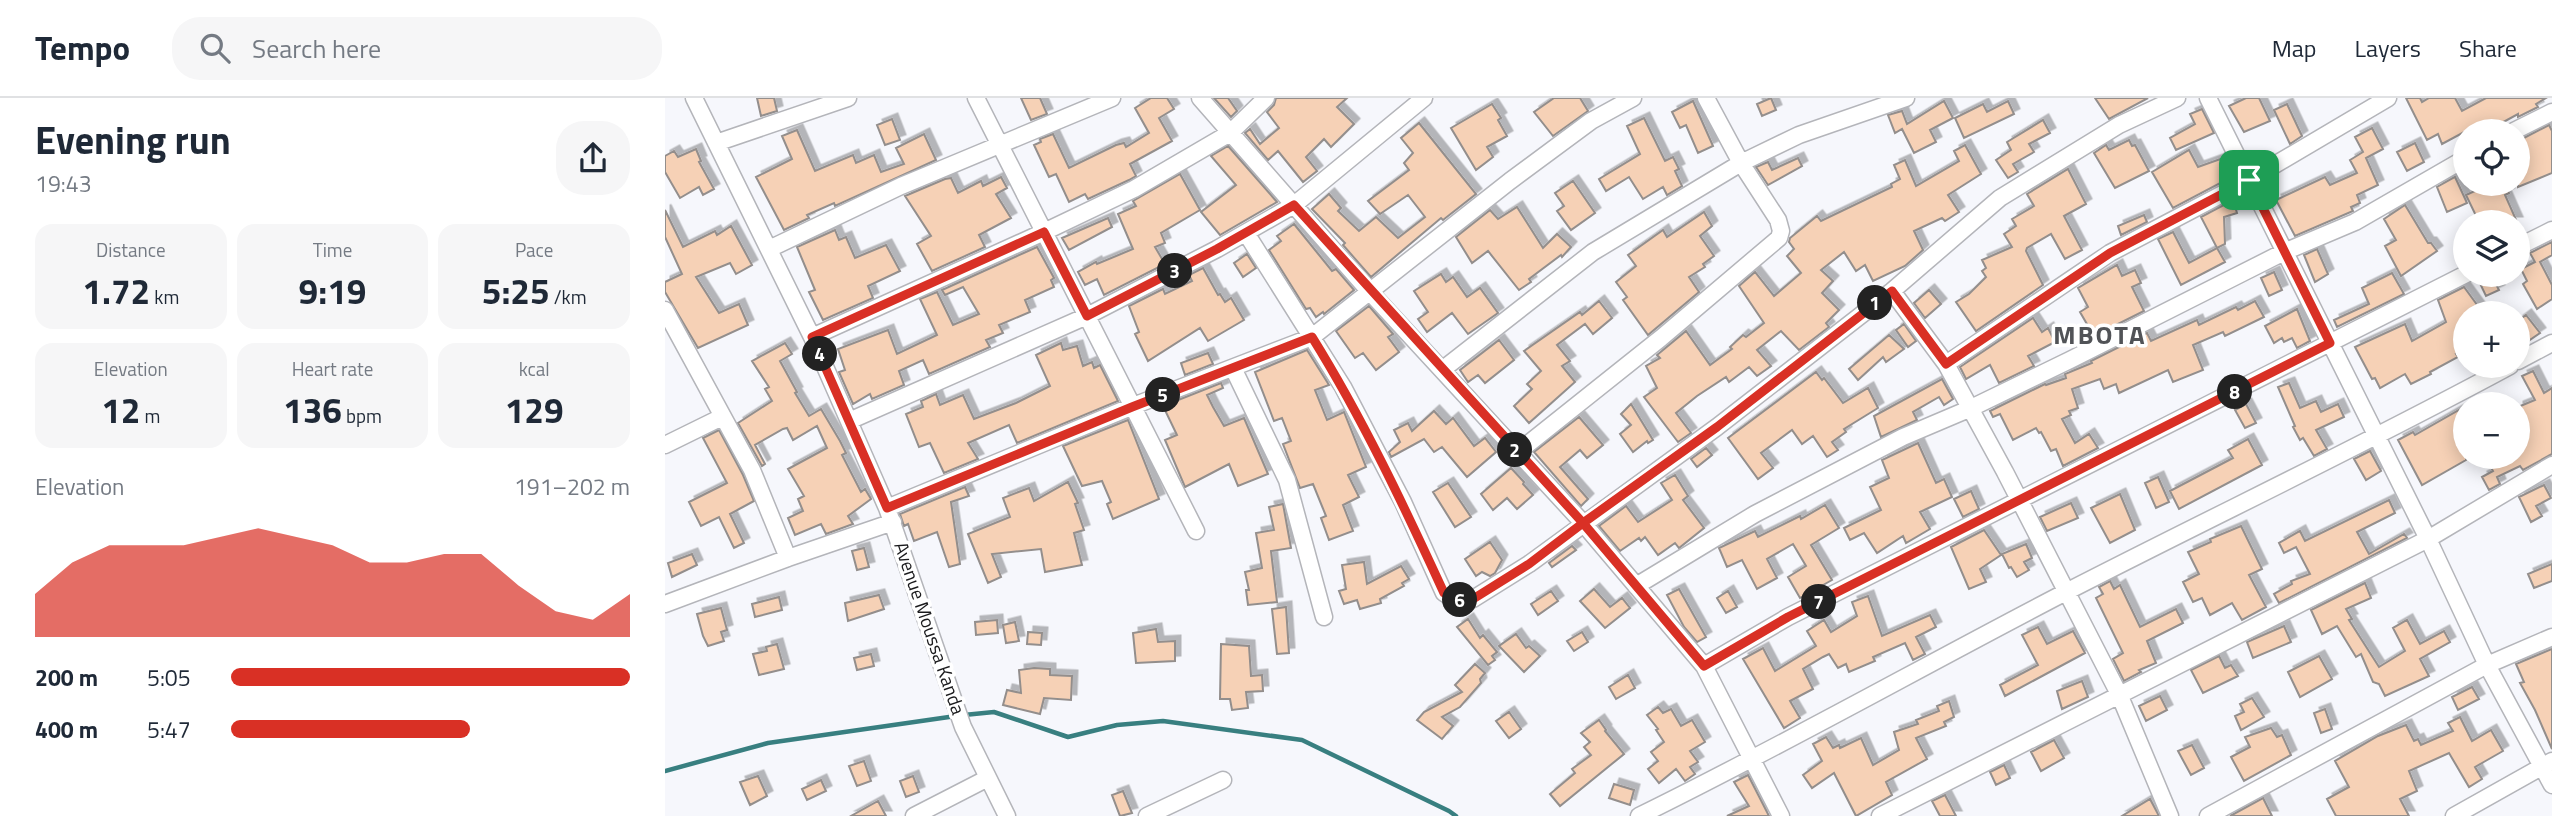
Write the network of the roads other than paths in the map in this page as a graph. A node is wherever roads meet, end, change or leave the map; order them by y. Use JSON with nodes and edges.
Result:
{"nodes":[{"id":1,"x":694,"y":98,"type":"edge"},
{"id":2,"x":848,"y":98,"type":"edge"},
{"id":3,"x":976,"y":98,"type":"edge"},
{"id":4,"x":1112,"y":98,"type":"edge"},
{"id":5,"x":1200,"y":98,"type":"edge"},
{"id":6,"x":1266,"y":98,"type":"edge"},
{"id":7,"x":1424,"y":98,"type":"edge"},
{"id":8,"x":1633,"y":98,"type":"edge"},
{"id":9,"x":1706,"y":98,"type":"edge"},
{"id":10,"x":1906,"y":98,"type":"edge"},
{"id":11,"x":2177,"y":98,"type":"edge"},
{"id":12,"x":2208,"y":98,"type":"edge"},
{"id":13,"x":2388,"y":98,"type":"edge"},
{"id":14,"x":2552,"y":112,"type":"edge"},
{"id":15,"x":2530,"y":123,"type":"edge"},
{"id":16,"x":1230,"y":133,"type":"junction"},
{"id":17,"x":716,"y":143,"type":"junction"},
{"id":18,"x":1000,"y":145,"type":"junction"},
{"id":19,"x":1741,"y":163,"type":"junction"},
{"id":20,"x":2453,"y":165,"type":"edge"},
{"id":21,"x":2249,"y":180,"type":"junction"},
{"id":22,"x":1294,"y":205,"type":"junction"},
{"id":23,"x":2552,"y":230,"type":"edge"},
{"id":24,"x":1044,"y":232,"type":"junction"},
{"id":25,"x":1246,"y":233,"type":"junction"},
{"id":26,"x":2530,"y":241,"type":"edge"},
{"id":27,"x":769,"y":249,"type":"junction"},
{"id":28,"x":2284,"y":252,"type":"junction"},
{"id":29,"x":2453,"y":281,"type":"edge"},
{"id":30,"x":1892,"y":291,"type":"junction"},
{"id":31,"x":1370,"y":292,"type":"junction"},
{"id":32,"x":665,"y":310,"type":"edge"},
{"id":33,"x":1087,"y":316,"type":"junction"},
{"id":34,"x":812,"y":337,"type":"junction"},
{"id":35,"x":1312,"y":337,"type":"junction"},
{"id":36,"x":2330,"y":343,"type":"junction"},
{"id":37,"x":2552,"y":343,"type":"edge"},
{"id":38,"x":2530,"y":355,"type":"edge"},
{"id":39,"x":1946,"y":364,"type":"junction"},
{"id":40,"x":1233,"y":368,"type":"junction"},
{"id":41,"x":1442,"y":370,"type":"junction"},
{"id":42,"x":2488,"y":378,"type":"edge"},
{"id":43,"x":1132,"y":407,"type":"junction"},
{"id":44,"x":1969,"y":409,"type":"junction"},
{"id":45,"x":722,"y":417,"type":"junction"},
{"id":46,"x":849,"y":421,"type":"junction"},
{"id":47,"x":2377,"y":437,"type":"junction"},
{"id":48,"x":665,"y":445,"type":"edge"},
{"id":49,"x":1518,"y":452,"type":"junction"},
{"id":50,"x":2552,"y":465,"type":"edge"},
{"id":51,"x":2020,"y":502,"type":"junction"},
{"id":52,"x":890,"y":515,"type":"junction"},
{"id":53,"x":1583,"y":523,"type":"junction"},
{"id":54,"x":1196,"y":531,"type":"dead end"},
{"id":55,"x":2428,"y":539,"type":"junction"},
{"id":56,"x":788,"y":558,"type":"junction"},
{"id":57,"x":1636,"y":586,"type":"junction"},
{"id":58,"x":2066,"y":592,"type":"junction"},
{"id":59,"x":665,"y":604,"type":"edge"},
{"id":60,"x":1324,"y":617,"type":"dead end"},
{"id":61,"x":2552,"y":637,"type":"edge"},
{"id":62,"x":2487,"y":665,"type":"junction"},
{"id":63,"x":1704,"y":666,"type":"junction"},
{"id":64,"x":2119,"y":694,"type":"junction"},
{"id":65,"x":1753,"y":760,"type":"junction"},
{"id":66,"x":2547,"y":764,"type":"edge"},
{"id":67,"x":988,"y":778,"type":"junction"},
{"id":68,"x":1223,"y":780,"type":"dead end"},
{"id":69,"x":2552,"y":785,"type":"edge"},
{"id":70,"x":914,"y":816,"type":"edge"},
{"id":71,"x":1007,"y":816,"type":"edge"},
{"id":72,"x":1147,"y":816,"type":"edge"},
{"id":73,"x":1639,"y":816,"type":"edge"},
{"id":74,"x":1781,"y":816,"type":"edge"},
{"id":75,"x":1880,"y":816,"type":"edge"},
{"id":76,"x":2170,"y":816,"type":"edge"},
{"id":77,"x":2208,"y":816,"type":"edge"},
{"id":78,"x":2454,"y":816,"type":"edge"}],
"edges":[{"from":1,"to":17,"type":"street","name":"Avenue Moussa Kanda"},
{"from":2,"to":17,"type":"street"},
{"from":3,"to":18,"type":"street"},
{"from":4,"to":18,"type":"street"},
{"from":5,"to":16,"type":"street"},
{"from":6,"to":16,"type":"street"},
{"from":7,"to":22,"type":"street"},
{"from":8,"to":31,"type":"street"},
{"from":9,"to":19,"type":"street"},
{"from":10,"to":19,"type":"street"},
{"from":11,"to":30,"type":"street"},
{"from":12,"to":21,"type":"street"},
{"from":13,"to":21,"type":"street"},
{"from":14,"to":15,"type":"street"},
{"from":16,"to":22,"type":"street"},
{"from":16,"to":24,"type":"street"},
{"from":17,"to":27,"type":"street","name":"Avenue Moussa Kanda"},
{"from":18,"to":24,"type":"street"},
{"from":18,"to":27,"type":"street"},
{"from":19,"to":41,"type":"street"},
{"from":19,"to":49,"type":"street"},
{"from":20,"to":28,"type":"street"},
{"from":21,"to":28,"type":"street"},
{"from":21,"to":39,"type":"street"},
{"from":22,"to":25,"type":"street"},
{"from":22,"to":31,"type":"street"},
{"from":23,"to":26,"type":"street"},
{"from":24,"to":33,"type":"street"},
{"from":24,"to":34,"type":"street"},
{"from":25,"to":33,"type":"street"},
{"from":25,"to":35,"type":"street"},
{"from":27,"to":34,"type":"street","name":"Avenue Moussa Kanda"},
{"from":28,"to":36,"type":"street"},
{"from":28,"to":44,"type":"street"},
{"from":29,"to":36,"type":"street"},
{"from":30,"to":39,"type":"street"},
{"from":30,"to":53,"type":"street"},
{"from":31,"to":35,"type":"street"},
{"from":31,"to":41,"type":"street"},
{"from":32,"to":45,"type":"street"},
{"from":33,"to":43,"type":"street"},
{"from":33,"to":46,"type":"street"},
{"from":34,"to":46,"type":"street","name":"Avenue Moussa Kanda"},
{"from":35,"to":40,"type":"street"},
{"from":35,"to":53,"type":"street"},
{"from":36,"to":47,"type":"street"},
{"from":36,"to":51,"type":"street"},
{"from":37,"to":38,"type":"street"},
{"from":39,"to":44,"type":"street"},
{"from":40,"to":43,"type":"street"},
{"from":40,"to":60,"type":"street"},
{"from":41,"to":49,"type":"street"},
{"from":42,"to":47,"type":"street"},
{"from":43,"to":52,"type":"street"},
{"from":43,"to":54,"type":"street"},
{"from":44,"to":51,"type":"street"},
{"from":44,"to":57,"type":"street"},
{"from":45,"to":48,"type":"street"},
{"from":45,"to":56,"type":"street"},
{"from":46,"to":52,"type":"street","name":"Avenue Moussa Kanda"},
{"from":47,"to":55,"type":"street"},
{"from":47,"to":58,"type":"street"},
{"from":49,"to":53,"type":"street"},
{"from":50,"to":55,"type":"street"},
{"from":51,"to":58,"type":"street"},
{"from":51,"to":63,"type":"street"},
{"from":52,"to":56,"type":"street"},
{"from":52,"to":67,"type":"street","name":"Avenue Moussa Kanda"},
{"from":53,"to":57,"type":"street"},
{"from":55,"to":62,"type":"street"},
{"from":55,"to":64,"type":"street"},
{"from":56,"to":59,"type":"street"},
{"from":57,"to":63,"type":"street"},
{"from":58,"to":64,"type":"street"},
{"from":58,"to":65,"type":"street"},
{"from":61,"to":62,"type":"street"},
{"from":62,"to":66,"type":"street"},
{"from":62,"to":77,"type":"street"},
{"from":63,"to":65,"type":"street"},
{"from":64,"to":75,"type":"street"},
{"from":64,"to":76,"type":"street"},
{"from":65,"to":73,"type":"street"},
{"from":65,"to":74,"type":"street"},
{"from":66,"to":69,"type":"street"},
{"from":66,"to":78,"type":"street"},
{"from":67,"to":70,"type":"street"},
{"from":67,"to":71,"type":"street","name":"Avenue Moussa Kanda"},
{"from":68,"to":72,"type":"street"}]}
